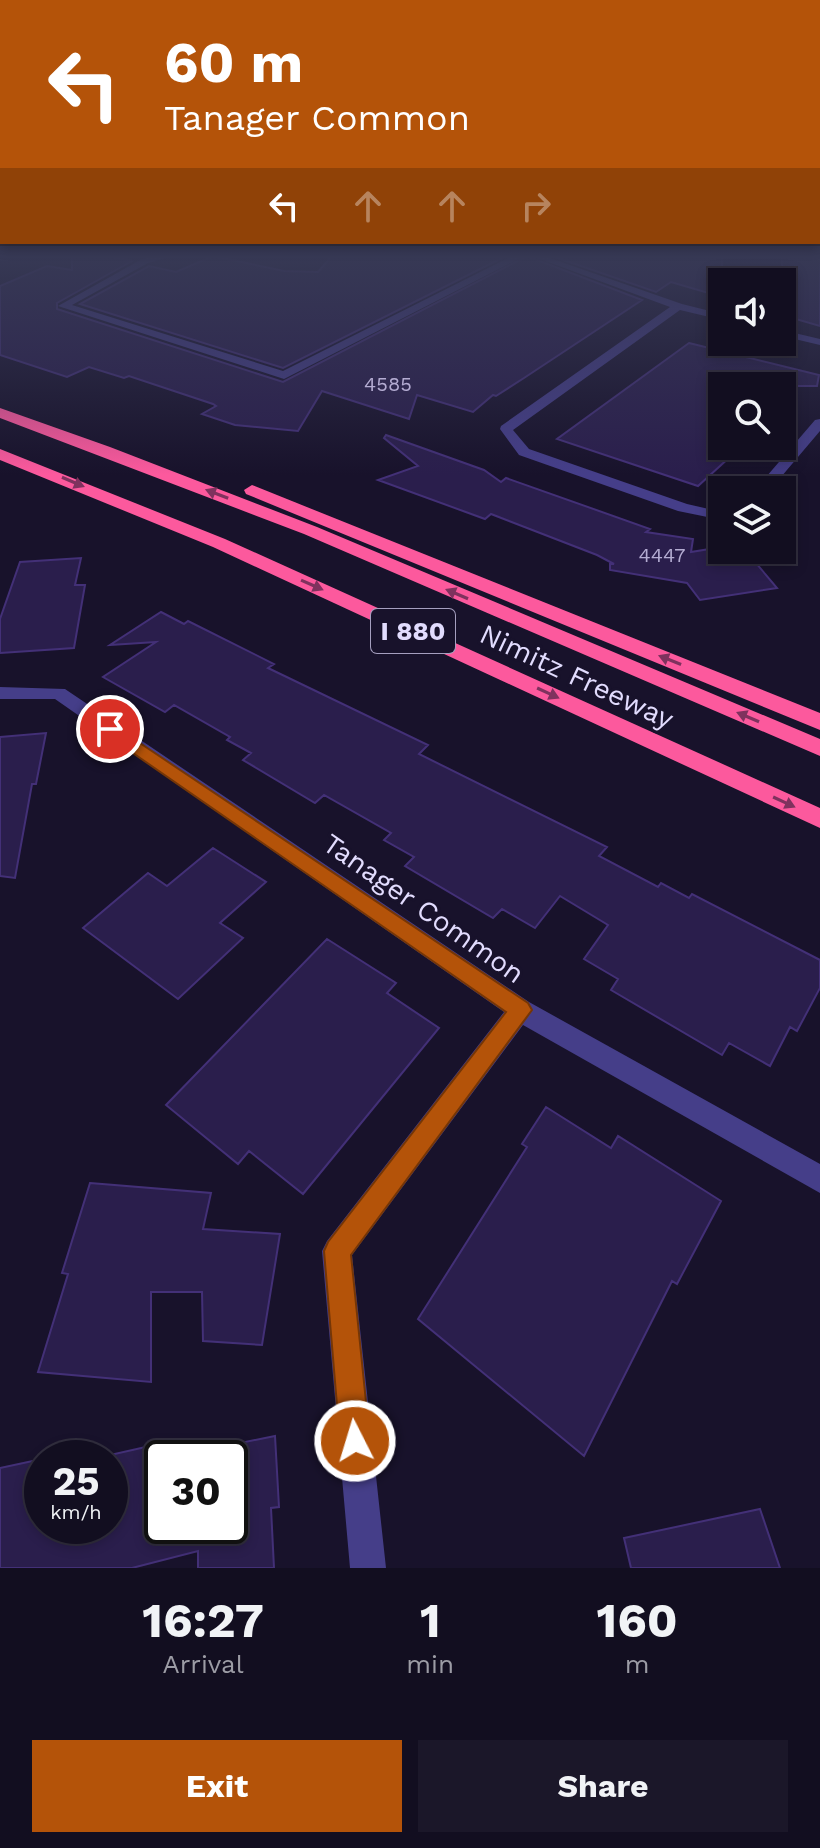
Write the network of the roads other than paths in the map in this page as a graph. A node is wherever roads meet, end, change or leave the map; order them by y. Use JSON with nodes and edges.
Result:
{"nodes":[{"id":1,"x":137,"y":329,"type":"edge"},
{"id":2,"x":374,"y":329,"type":"edge"},
{"id":3,"x":646,"y":329,"type":"edge"},
{"id":4,"x":796,"y":336,"type":"edge"},
{"id":5,"x":820,"y":342,"type":"edge"},
{"id":6,"x":0,"y":397,"type":"edge"},
{"id":7,"x":0,"y":413,"type":"edge"},
{"id":8,"x":820,"y":423,"type":"edge"},
{"id":9,"x":0,"y":454,"type":"edge"},
{"id":10,"x":774,"y":476,"type":"edge"},
{"id":11,"x":708,"y":513,"type":"edge"},
{"id":12,"x":0,"y":693,"type":"edge"},
{"id":13,"x":820,"y":722,"type":"edge"},
{"id":14,"x":820,"y":748,"type":"edge"},
{"id":15,"x":820,"y":819,"type":"edge"},
{"id":16,"x":520,"y":1010,"type":"junction"},
{"id":17,"x":820,"y":1179,"type":"edge"},
{"id":18,"x":368,"y":1568,"type":"edge"}],
"edges":[{"from":1,"to":2,"type":"street"},
{"from":3,"to":11,"type":"street"},
{"from":4,"to":5,"type":"street"},
{"from":13,"to":6,"type":"highway","name":"Nimitz Freeway","number":"I 880","one_way":true},
{"from":14,"to":7,"type":"highway","number":"I 880","one_way":true},
{"from":8,"to":10,"type":"street"},
{"from":9,"to":15,"type":"highway","name":"Nimitz Freeway","number":"I 880","one_way":true},
{"from":12,"to":16,"type":"street","name":"Tanager Common"},
{"from":16,"to":17,"type":"street","name":"Tanager Common"},
{"from":16,"to":18,"type":"street"}]}
